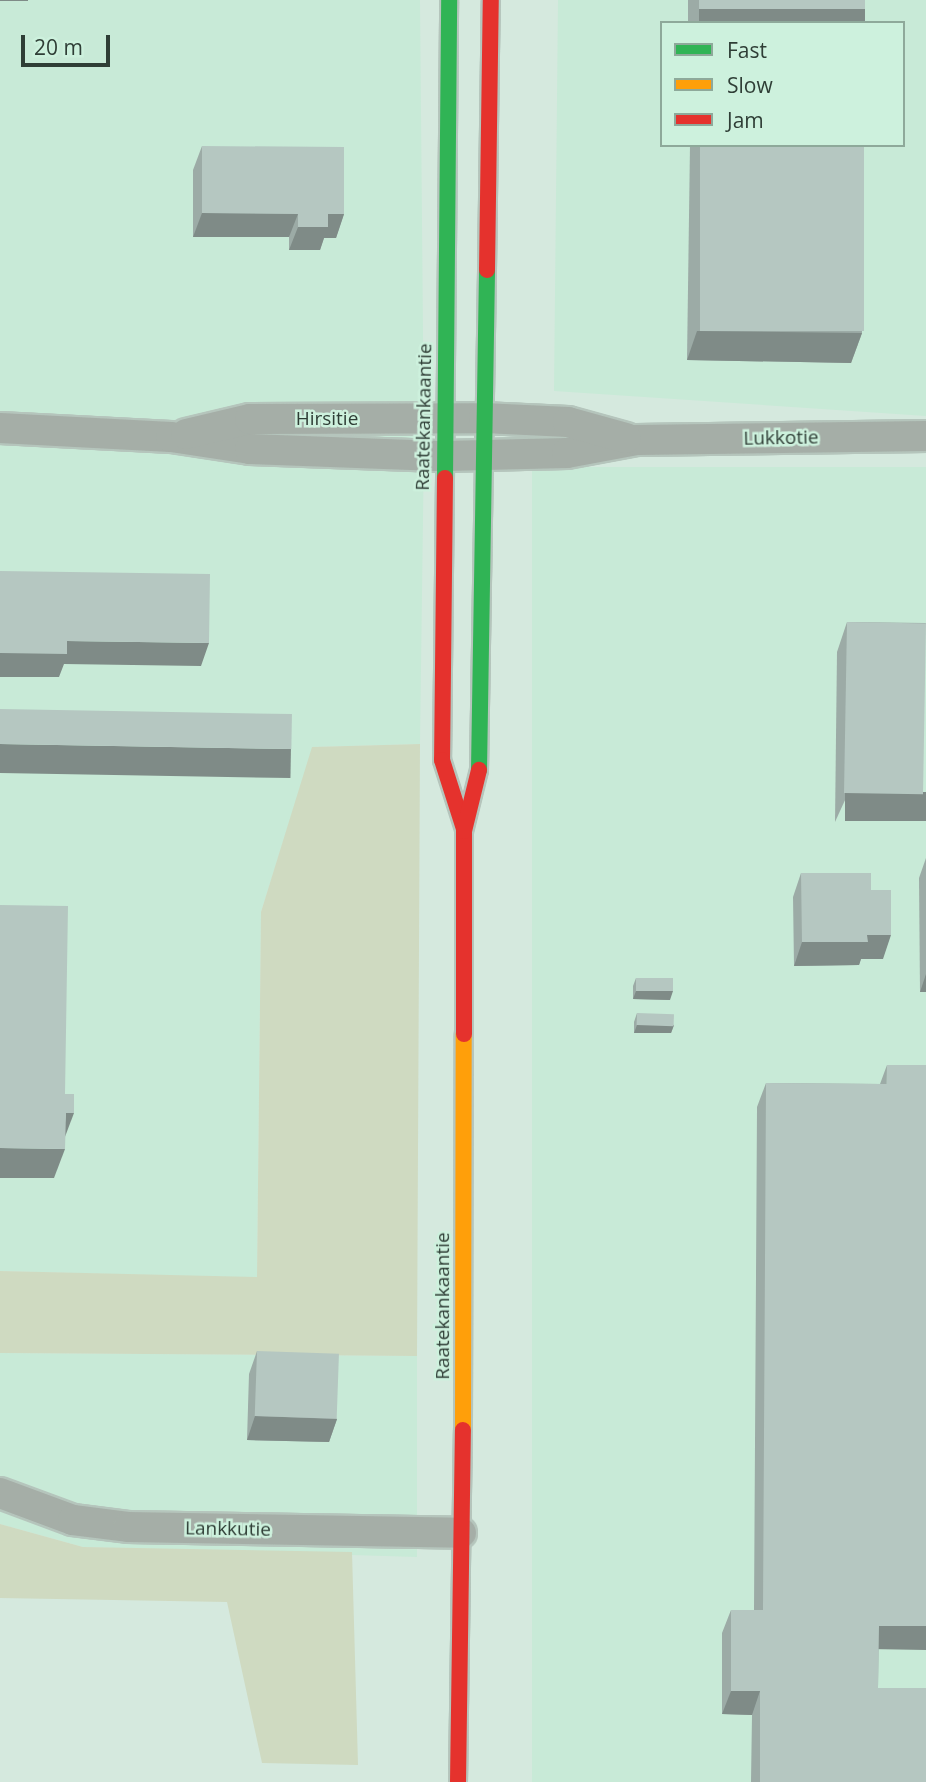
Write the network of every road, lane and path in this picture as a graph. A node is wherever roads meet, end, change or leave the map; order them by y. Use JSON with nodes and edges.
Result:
{"nodes":[{"id":1,"x":449,"y":0,"type":"edge"},
{"id":2,"x":491,"y":0,"type":"edge"},
{"id":3,"x":484,"y":418,"type":"junction"},
{"id":4,"x":445,"y":419,"type":"junction"},
{"id":5,"x":0,"y":428,"type":"edge"},
{"id":6,"x":926,"y":436,"type":"edge"},
{"id":7,"x":171,"y":437,"type":"junction"},
{"id":8,"x":637,"y":440,"type":"junction"},
{"id":9,"x":482,"y":454,"type":"junction"},
{"id":10,"x":445,"y":456,"type":"junction"},
{"id":11,"x":464,"y":831,"type":"junction"},
{"id":12,"x":0,"y":1493,"type":"edge"},
{"id":13,"x":461,"y":1534,"type":"junction"},
{"id":14,"x":458,"y":1782,"type":"edge"}],
"edges":[{"from":1,"to":4,"type":"main road","name":"Raatekankaantie"},
{"from":2,"to":3,"type":"main road"},
{"from":3,"to":4,"type":"street","name":"Hirsitie"},
{"from":3,"to":8,"type":"street","name":"Hirsitie"},
{"from":3,"to":9,"type":"main road","name":"Raatekankaantie"},
{"from":4,"to":7,"type":"street","name":"Hirsitie"},
{"from":4,"to":10,"type":"main road","name":"Raatekankaantie"},
{"from":5,"to":7,"type":"street","name":"Hirsitie"},
{"from":6,"to":8,"type":"street","name":"Lukkotie"},
{"from":7,"to":10,"type":"street","name":"Hirsitie"},
{"from":8,"to":9,"type":"street","name":"Hirsitie"},
{"from":9,"to":10,"type":"street","name":"Hirsitie"},
{"from":9,"to":11,"type":"main road","name":"Raatekankaantie"},
{"from":10,"to":11,"type":"main road","name":"Raatekankaantie"},
{"from":11,"to":13,"type":"main road","name":"Raatekankaantie"},
{"from":12,"to":13,"type":"street","name":"Lankkutie"},
{"from":13,"to":14,"type":"main road","name":"Raatekankaantie"}]}
